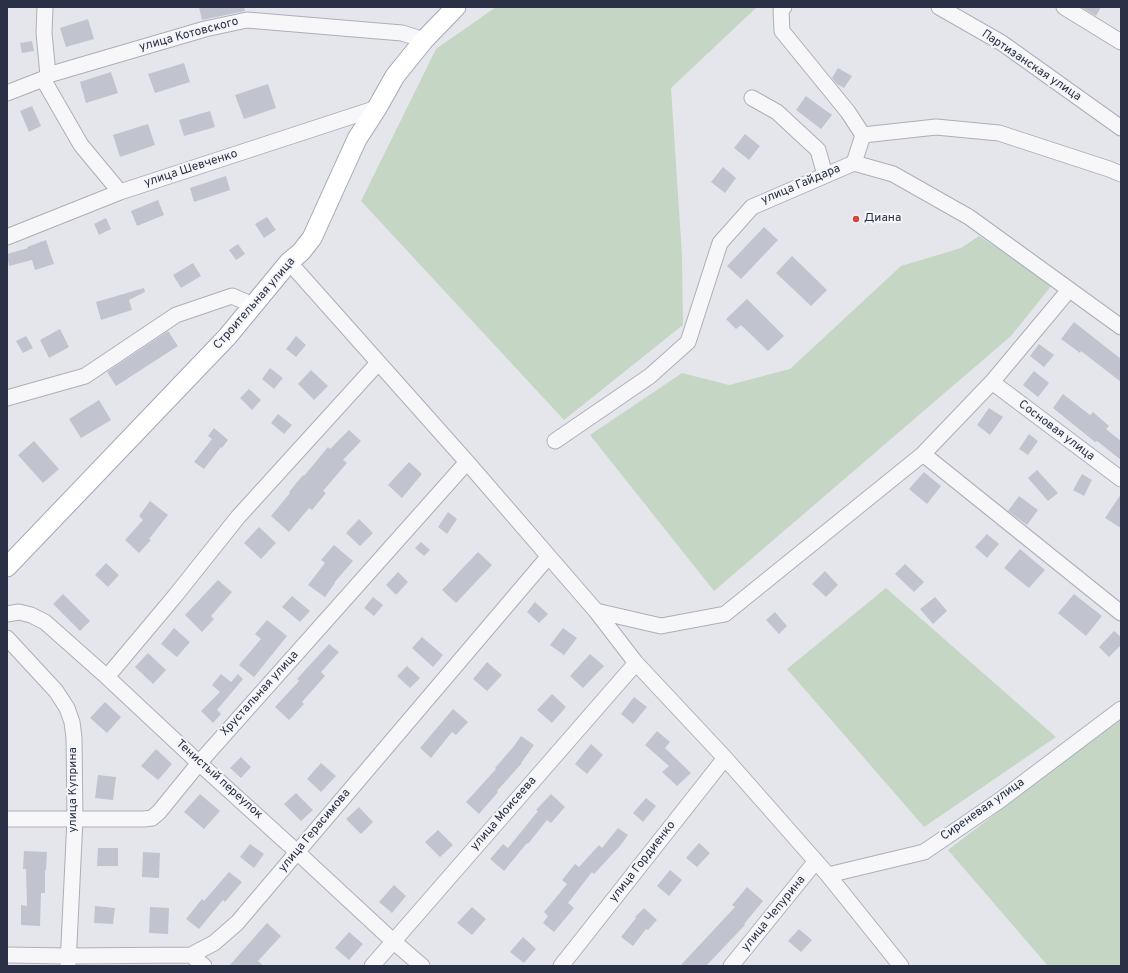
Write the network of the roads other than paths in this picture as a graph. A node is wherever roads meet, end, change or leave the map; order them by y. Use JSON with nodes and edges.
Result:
{"nodes":[{"id":1,"x":45,"y":7,"type":"edge"},
{"id":2,"x":456,"y":7,"type":"edge"},
{"id":3,"x":784,"y":7,"type":"edge"},
{"id":4,"x":939,"y":7,"type":"edge"},
{"id":5,"x":1064,"y":7,"type":"edge"},
{"id":6,"x":424,"y":40,"type":"junction"},
{"id":7,"x":1121,"y":42,"type":"edge"},
{"id":8,"x":46,"y":77,"type":"junction"},
{"id":9,"x":7,"y":93,"type":"edge"},
{"id":10,"x":752,"y":98,"type":"dead end"},
{"id":11,"x":377,"y":108,"type":"junction"},
{"id":12,"x":1121,"y":128,"type":"edge"},
{"id":13,"x":863,"y":135,"type":"junction"},
{"id":14,"x":854,"y":163,"type":"junction"},
{"id":15,"x":1121,"y":174,"type":"edge"},
{"id":16,"x":825,"y":175,"type":"junction"},
{"id":17,"x":120,"y":192,"type":"junction"},
{"id":18,"x":7,"y":237,"type":"edge"},
{"id":19,"x":289,"y":262,"type":"junction"},
{"id":20,"x":1069,"y":290,"type":"junction"},
{"id":21,"x":253,"y":305,"type":"junction"},
{"id":22,"x":1121,"y":327,"type":"edge"},
{"id":23,"x":378,"y":363,"type":"junction"},
{"id":24,"x":992,"y":382,"type":"junction"},
{"id":25,"x":7,"y":398,"type":"edge"},
{"id":26,"x":555,"y":441,"type":"dead end"},
{"id":27,"x":923,"y":454,"type":"junction"},
{"id":28,"x":467,"y":462,"type":"junction"},
{"id":29,"x":1121,"y":479,"type":"edge"},
{"id":30,"x":548,"y":557,"type":"junction"},
{"id":31,"x":7,"y":567,"type":"edge"},
{"id":32,"x":596,"y":611,"type":"junction"},
{"id":33,"x":1121,"y":613,"type":"edge"},
{"id":34,"x":7,"y":614,"type":"edge"},
{"id":35,"x":7,"y":638,"type":"edge"},
{"id":36,"x":636,"y":663,"type":"junction"},
{"id":37,"x":107,"y":677,"type":"junction"},
{"id":38,"x":1121,"y":708,"type":"edge"},
{"id":39,"x":725,"y":758,"type":"junction"},
{"id":40,"x":199,"y":763,"type":"junction"},
{"id":41,"x":7,"y":819,"type":"edge"},
{"id":42,"x":75,"y":819,"type":"junction"},
{"id":43,"x":297,"y":852,"type":"junction"},
{"id":44,"x":816,"y":861,"type":"junction"},
{"id":45,"x":828,"y":875,"type":"junction"},
{"id":46,"x":393,"y":941,"type":"junction"},
{"id":47,"x":7,"y":955,"type":"edge"},
{"id":48,"x":191,"y":955,"type":"junction"},
{"id":49,"x":68,"y":961,"type":"edge"},
{"id":50,"x":204,"y":966,"type":"edge"},
{"id":51,"x":372,"y":966,"type":"edge"},
{"id":52,"x":422,"y":966,"type":"edge"},
{"id":53,"x":561,"y":966,"type":"edge"},
{"id":54,"x":731,"y":966,"type":"edge"},
{"id":55,"x":901,"y":966,"type":"edge"}],
"edges":[{"from":1,"to":8,"type":"street"},
{"from":2,"to":6,"type":"main road","name":"Строительная улица"},
{"from":3,"to":13,"type":"street"},
{"from":4,"to":12,"type":"street","name":"Партизанская улица"},
{"from":5,"to":7,"type":"street"},
{"from":6,"to":8,"type":"street","name":"улица Котовского"},
{"from":6,"to":11,"type":"main road","name":"Строительная улица"},
{"from":8,"to":9,"type":"street","name":"улица Котовского"},
{"from":8,"to":17,"type":"street"},
{"from":10,"to":16,"type":"street"},
{"from":11,"to":17,"type":"street","name":"улица Шевченко"},
{"from":11,"to":19,"type":"main road","name":"Строительная улица"},
{"from":13,"to":14,"type":"street"},
{"from":13,"to":15,"type":"street"},
{"from":14,"to":16,"type":"street","name":"улица Гайдара"},
{"from":14,"to":20,"type":"street","name":"улица Гайдара"},
{"from":16,"to":26,"type":"street","name":"улица Гайдара"},
{"from":17,"to":18,"type":"street","name":"улица Шевченко"},
{"from":19,"to":21,"type":"main road","name":"Строительная улица"},
{"from":19,"to":23,"type":"street"},
{"from":20,"to":22,"type":"street","name":"улица Гайдара"},
{"from":20,"to":24,"type":"street"},
{"from":21,"to":25,"type":"street"},
{"from":21,"to":31,"type":"main road","name":"Строительная улица"},
{"from":23,"to":28,"type":"street"},
{"from":23,"to":37,"type":"street"},
{"from":24,"to":27,"type":"street"},
{"from":24,"to":29,"type":"street","name":"Сосновая улица"},
{"from":27,"to":32,"type":"street"},
{"from":27,"to":33,"type":"street"},
{"from":28,"to":30,"type":"street"},
{"from":28,"to":40,"type":"street","name":"Хрустальная улица"},
{"from":30,"to":32,"type":"street"},
{"from":30,"to":43,"type":"street","name":"улица Герасимова"},
{"from":32,"to":36,"type":"street"},
{"from":34,"to":37,"type":"street","name":"Тенистый переулок"},
{"from":35,"to":42,"type":"street","name":"улица Куприна"},
{"from":36,"to":39,"type":"street"},
{"from":36,"to":46,"type":"street","name":"улица Моисеева"},
{"from":37,"to":40,"type":"street","name":"Тенистый переулок"},
{"from":38,"to":45,"type":"street","name":"Сиреневая улица"},
{"from":39,"to":44,"type":"street"},
{"from":39,"to":53,"type":"street","name":"улица Гордиенко"},
{"from":40,"to":42,"type":"street","name":"Хрустальная улица"},
{"from":40,"to":43,"type":"street","name":"Тенистый переулок"},
{"from":41,"to":42,"type":"street","name":"Хрустальная улица"},
{"from":42,"to":49,"type":"street","name":"улица Куприна"},
{"from":43,"to":46,"type":"street","name":"Тенистый переулок"},
{"from":43,"to":48,"type":"street","name":"улица Герасимова"},
{"from":44,"to":45,"type":"street"},
{"from":44,"to":54,"type":"street","name":"улица Чепурина"},
{"from":45,"to":55,"type":"street"},
{"from":46,"to":51,"type":"street","name":"улица Моисеева"},
{"from":46,"to":52,"type":"street","name":"Тенистый переулок"},
{"from":47,"to":49,"type":"street","name":"улица Герасимова"},
{"from":48,"to":49,"type":"street","name":"улица Герасимова"},
{"from":48,"to":50,"type":"street"}]}
